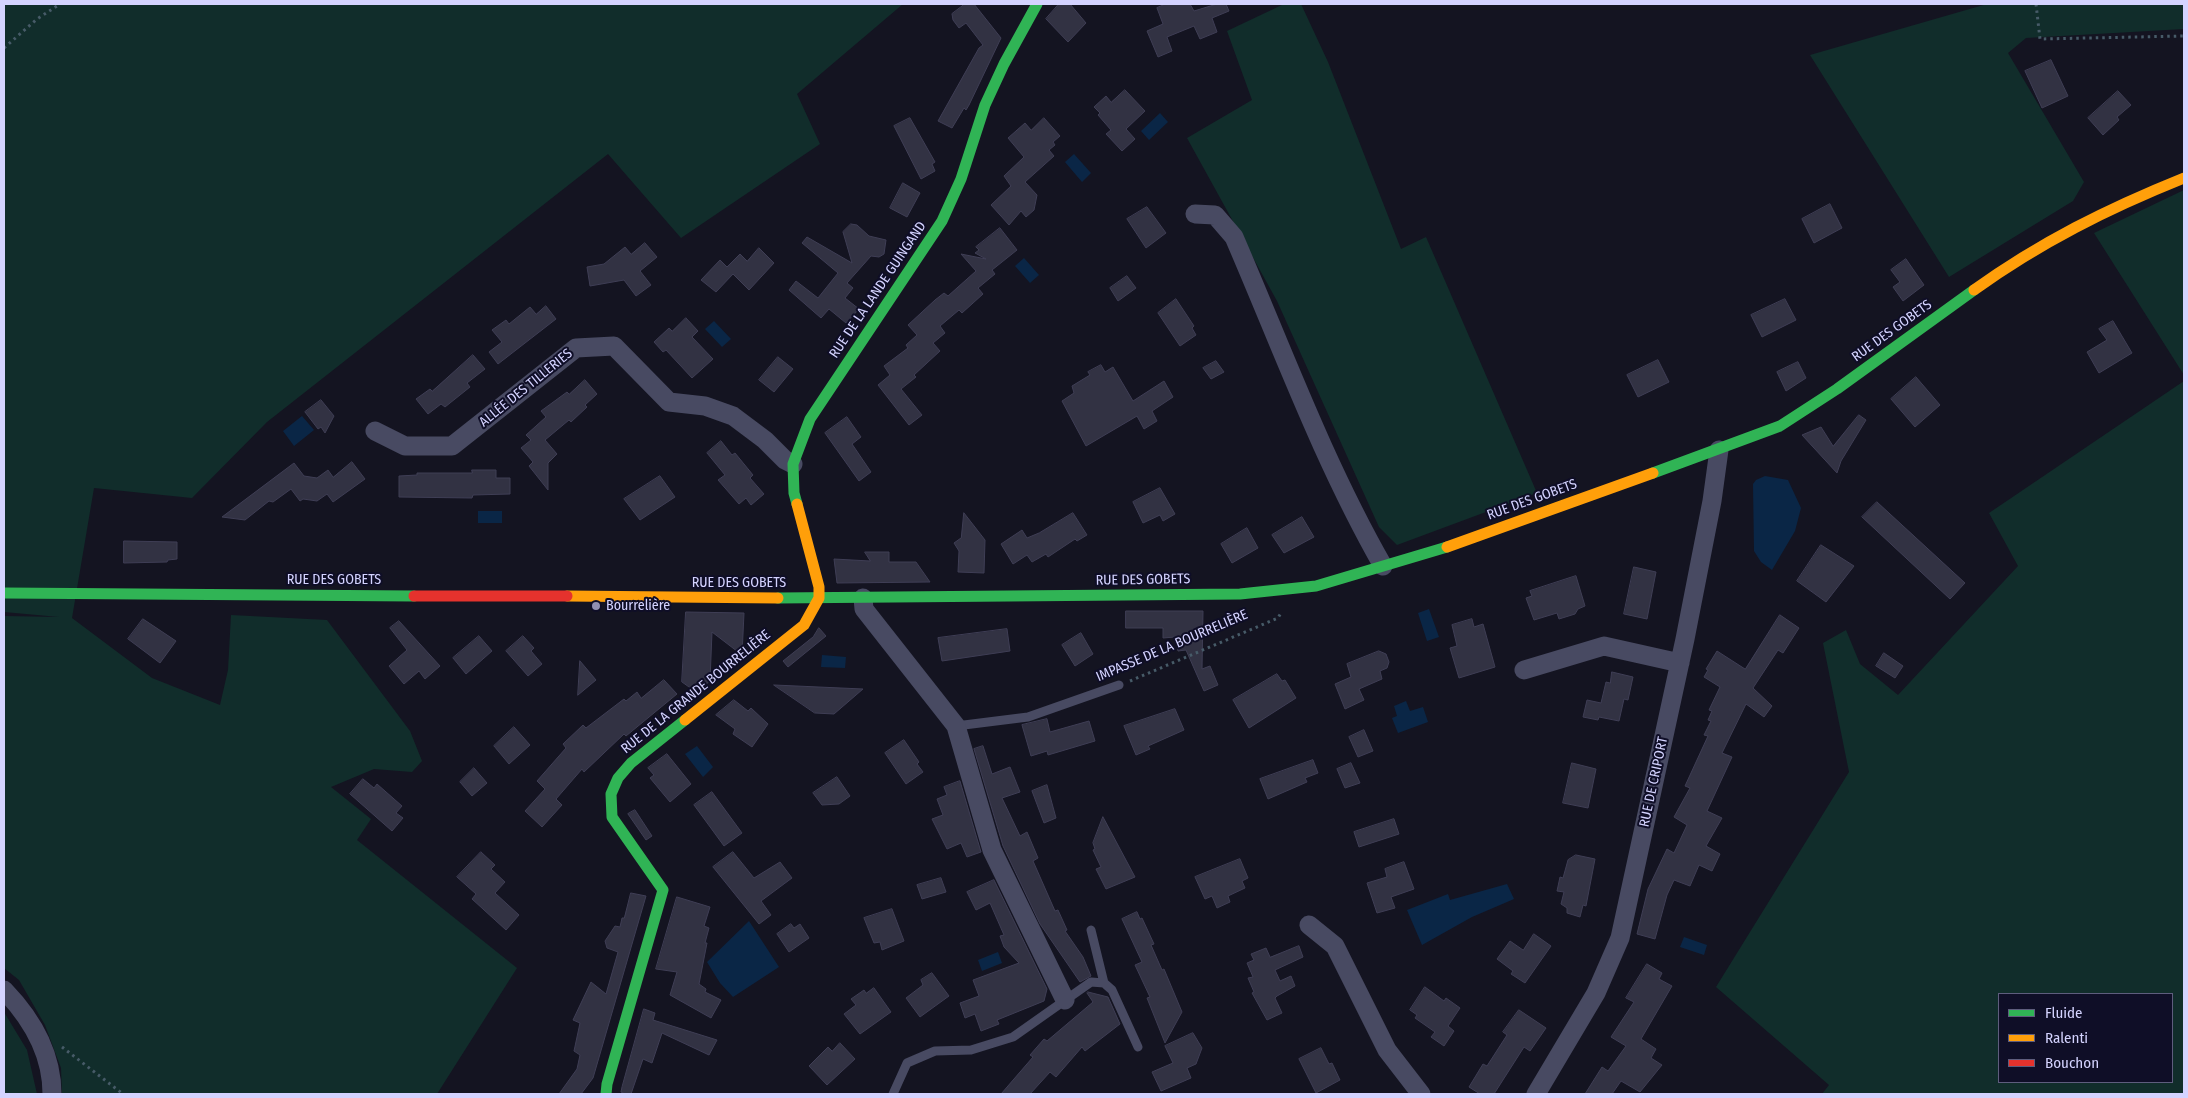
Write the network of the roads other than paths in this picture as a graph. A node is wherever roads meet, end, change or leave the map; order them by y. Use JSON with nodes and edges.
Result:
{"nodes":[{"id":1,"x":1038,"y":4,"type":"edge"},
{"id":2,"x":2184,"y":178,"type":"edge"},
{"id":3,"x":1194,"y":214,"type":"dead end"},
{"id":4,"x":375,"y":431,"type":"dead end"},
{"id":5,"x":1719,"y":450,"type":"junction"},
{"id":6,"x":793,"y":464,"type":"junction"},
{"id":7,"x":1383,"y":566,"type":"junction"},
{"id":8,"x":4,"y":593,"type":"edge"},
{"id":9,"x":819,"y":598,"type":"junction"},
{"id":10,"x":863,"y":598,"type":"junction"},
{"id":11,"x":1680,"y":663,"type":"junction"},
{"id":12,"x":1524,"y":670,"type":"dead end"},
{"id":13,"x":1120,"y":684,"type":"road end"},
{"id":14,"x":956,"y":726,"type":"junction"},
{"id":15,"x":1309,"y":925,"type":"dead end"},
{"id":16,"x":1091,"y":930,"type":"dead end"},
{"id":17,"x":1104,"y":983,"type":"junction"},
{"id":18,"x":4,"y":990,"type":"edge"},
{"id":19,"x":1065,"y":1000,"type":"junction"},
{"id":20,"x":1138,"y":1047,"type":"dead end"},
{"id":21,"x":52,"y":1094,"type":"edge"},
{"id":22,"x":606,"y":1094,"type":"edge"},
{"id":23,"x":892,"y":1094,"type":"edge"},
{"id":24,"x":1421,"y":1094,"type":"edge"},
{"id":25,"x":1536,"y":1094,"type":"edge"}],
"edges":[{"from":1,"to":6,"type":"main road","name":"RUE DE LA LANDE GUINGAND"},
{"from":2,"to":5,"type":"main road","name":"RUE DES GOBETS"},
{"from":3,"to":7,"type":"street"},
{"from":4,"to":6,"type":"street","name":"ALLÉE DES TILLERIES"},
{"from":5,"to":7,"type":"main road","name":"RUE DES GOBETS"},
{"from":5,"to":11,"type":"street","name":"RUE DE CRIPORT"},
{"from":6,"to":9,"type":"main road","name":"RUE DE LA LANDE GUINGAND"},
{"from":7,"to":10,"type":"main road","name":"RUE DES GOBETS"},
{"from":8,"to":9,"type":"main road","name":"RUE DES GOBETS"},
{"from":9,"to":10,"type":"main road","name":"RUE DES GOBETS"},
{"from":9,"to":22,"type":"main road","name":"RUE DE LA GRANDE BOURRELIÈRE"},
{"from":10,"to":14,"type":"street"},
{"from":11,"to":12,"type":"street"},
{"from":11,"to":25,"type":"street","name":"RUE DE CRIPORT"},
{"from":13,"to":14,"type":"lane","name":"IMPASSE DE LA BOURRELIÈRE"},
{"from":14,"to":19,"type":"street"},
{"from":15,"to":24,"type":"street"},
{"from":16,"to":17,"type":"lane"},
{"from":17,"to":19,"type":"lane"},
{"from":17,"to":20,"type":"lane"},
{"from":18,"to":21,"type":"street"},
{"from":19,"to":23,"type":"lane"}]}
